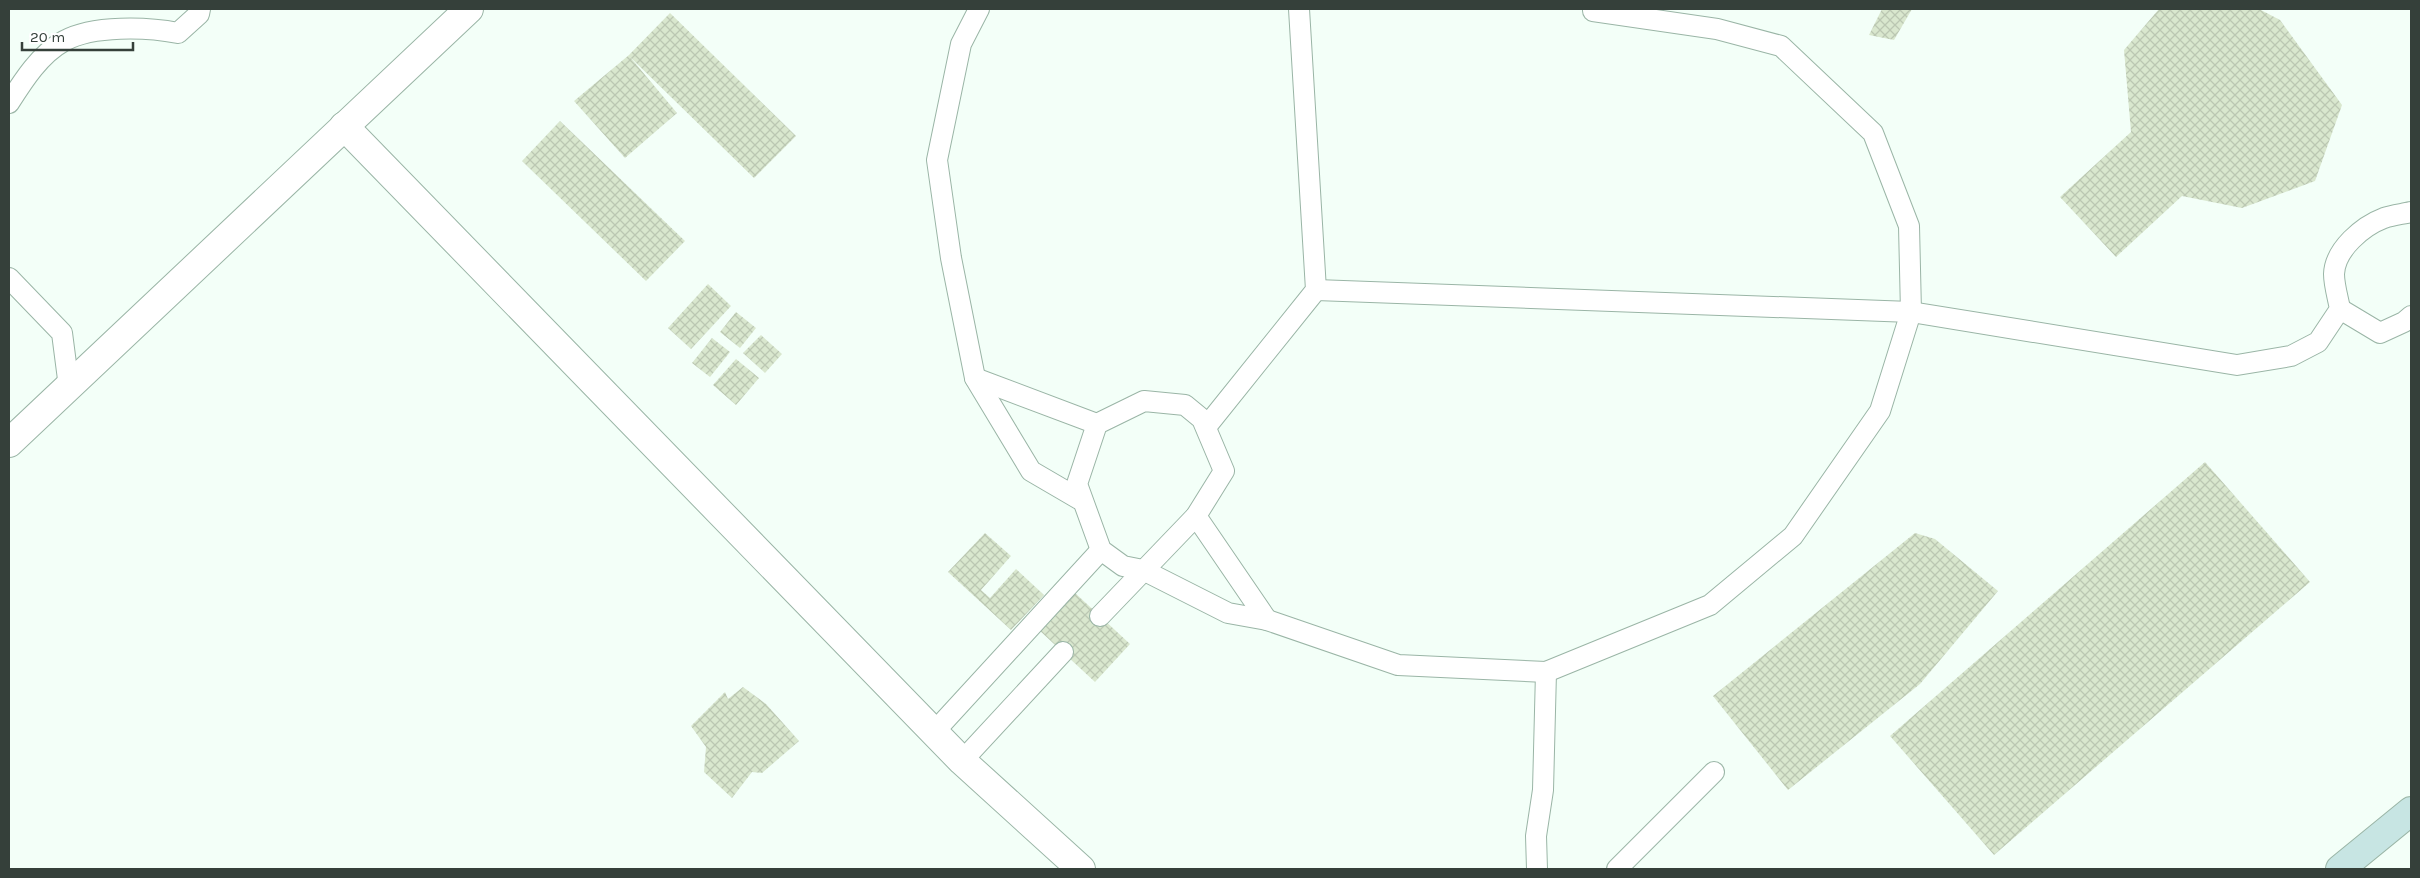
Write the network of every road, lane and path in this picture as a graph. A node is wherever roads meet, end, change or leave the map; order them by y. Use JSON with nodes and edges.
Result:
{"nodes":[{"id":1,"x":200,"y":9,"type":"edge"},
{"id":2,"x":469,"y":9,"type":"edge"},
{"id":3,"x":979,"y":9,"type":"edge"},
{"id":4,"x":1299,"y":9,"type":"edge"},
{"id":5,"x":1593,"y":9,"type":"edge"},
{"id":6,"x":9,"y":103,"type":"edge"},
{"id":7,"x":344,"y":126,"type":"junction"},
{"id":8,"x":2411,"y":212,"type":"edge"},
{"id":9,"x":9,"y":278,"type":"edge"},
{"id":10,"x":1316,"y":290,"type":"junction"},
{"id":11,"x":2340,"y":309,"type":"junction"},
{"id":12,"x":1911,"y":312,"type":"junction"},
{"id":13,"x":2411,"y":316,"type":"edge"},
{"id":14,"x":975,"y":378,"type":"junction"},
{"id":15,"x":69,"y":387,"type":"junction"},
{"id":16,"x":1097,"y":424,"type":"junction"},
{"id":17,"x":1206,"y":427,"type":"junction"},
{"id":18,"x":9,"y":443,"type":"edge"},
{"id":19,"x":1077,"y":484,"type":"junction"},
{"id":20,"x":1196,"y":516,"type":"junction"},
{"id":21,"x":1101,"y":550,"type":"junction"},
{"id":22,"x":1143,"y":570,"type":"junction"},
{"id":23,"x":1100,"y":616,"type":"dead end"},
{"id":24,"x":1267,"y":620,"type":"junction"},
{"id":25,"x":1063,"y":652,"type":"dead end"},
{"id":26,"x":1546,"y":672,"type":"junction"},
{"id":27,"x":935,"y":731,"type":"junction"},
{"id":28,"x":962,"y":761,"type":"junction"},
{"id":29,"x":1714,"y":772,"type":"dead end"},
{"id":30,"x":2411,"y":811,"type":"edge"},
{"id":31,"x":1081,"y":869,"type":"edge"},
{"id":32,"x":1537,"y":869,"type":"edge"},
{"id":33,"x":1616,"y":869,"type":"edge"},
{"id":34,"x":2340,"y":869,"type":"edge"}],
"edges":[{"from":1,"to":6,"type":"lane"},
{"from":2,"to":7,"type":"street"},
{"from":3,"to":14,"type":"lane"},
{"from":4,"to":10,"type":"lane"},
{"from":5,"to":12,"type":"lane"},
{"from":7,"to":15,"type":"street"},
{"from":7,"to":27,"type":"street"},
{"from":8,"to":11,"type":"lane"},
{"from":9,"to":15,"type":"lane"},
{"from":10,"to":12,"type":"lane"},
{"from":10,"to":17,"type":"lane"},
{"from":11,"to":12,"type":"lane"},
{"from":11,"to":13,"type":"lane"},
{"from":12,"to":26,"type":"lane"},
{"from":14,"to":16,"type":"lane"},
{"from":14,"to":19,"type":"lane"},
{"from":15,"to":18,"type":"street"},
{"from":16,"to":17,"type":"lane"},
{"from":16,"to":19,"type":"lane"},
{"from":17,"to":20,"type":"lane"},
{"from":19,"to":21,"type":"lane"},
{"from":20,"to":22,"type":"lane"},
{"from":20,"to":24,"type":"lane"},
{"from":21,"to":22,"type":"lane"},
{"from":21,"to":27,"type":"lane"},
{"from":22,"to":23,"type":"lane"},
{"from":22,"to":24,"type":"lane"},
{"from":24,"to":26,"type":"lane"},
{"from":25,"to":28,"type":"lane"},
{"from":26,"to":32,"type":"lane"},
{"from":27,"to":28,"type":"street"},
{"from":28,"to":31,"type":"street"},
{"from":29,"to":33,"type":"lane"},
{"from":30,"to":34,"type":"street"}]}
